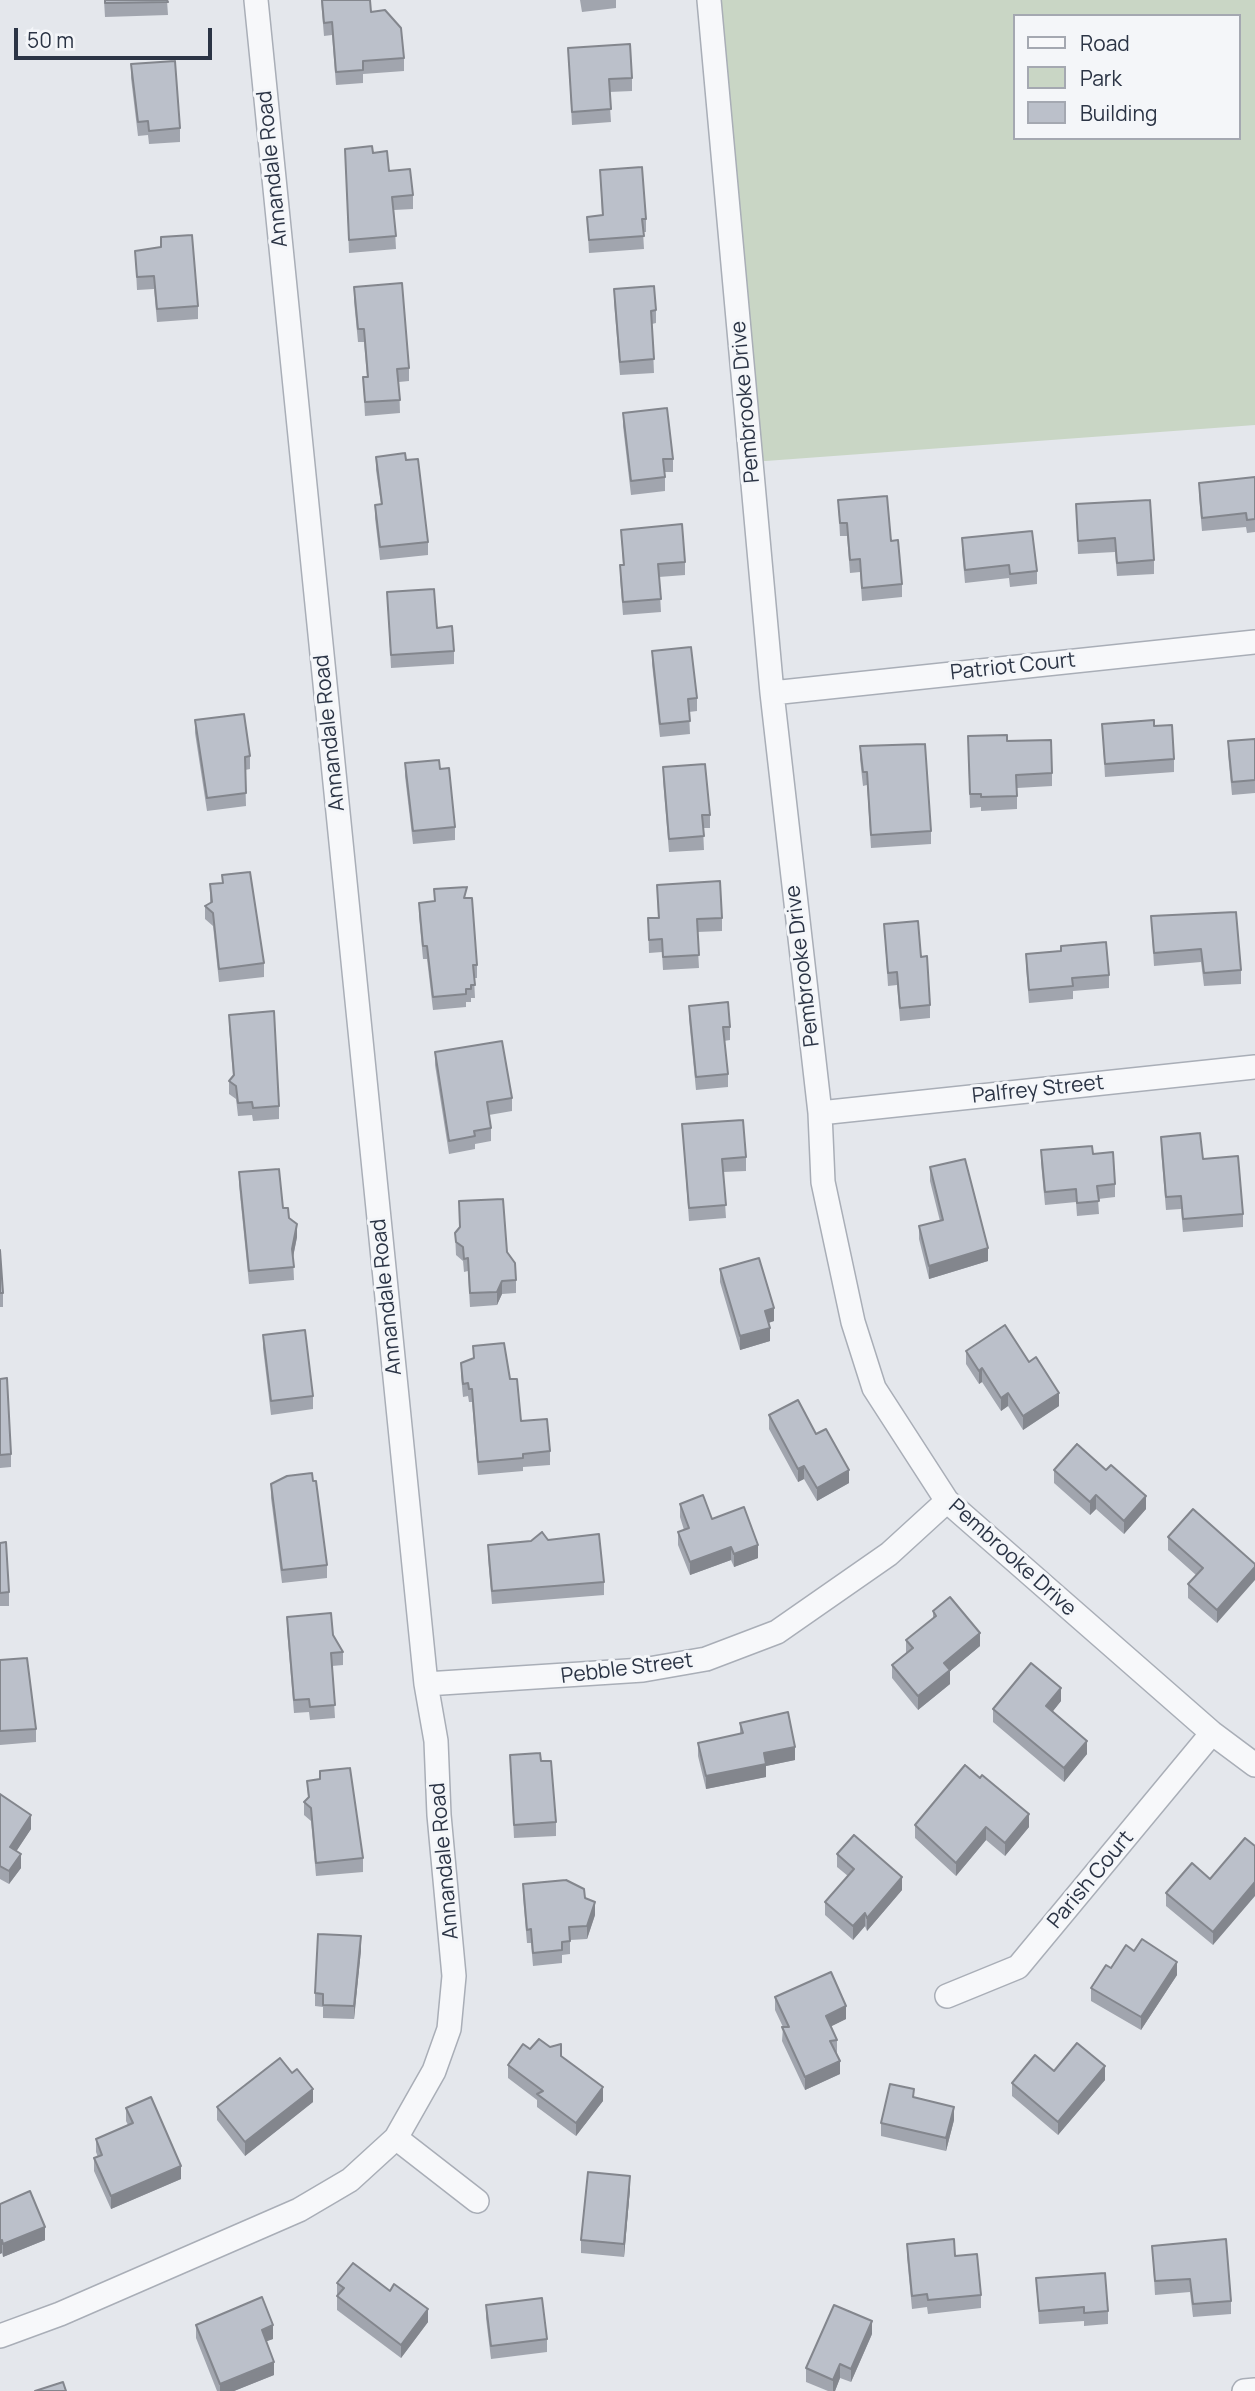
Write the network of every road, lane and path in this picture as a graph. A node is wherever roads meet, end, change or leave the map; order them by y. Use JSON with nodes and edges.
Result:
{"nodes":[{"id":1,"x":256,"y":0,"type":"edge"},
{"id":2,"x":709,"y":0,"type":"edge"},
{"id":3,"x":1255,"y":642,"type":"edge"},
{"id":4,"x":772,"y":692,"type":"junction"},
{"id":5,"x":1255,"y":1067,"type":"edge"},
{"id":6,"x":820,"y":1114,"type":"junction"},
{"id":7,"x":947,"y":1502,"type":"junction"},
{"id":8,"x":426,"y":1684,"type":"junction"},
{"id":9,"x":1212,"y":1733,"type":"junction"},
{"id":10,"x":1255,"y":1765,"type":"edge"},
{"id":11,"x":947,"y":1996,"type":"dead end"},
{"id":12,"x":396,"y":2138,"type":"junction"},
{"id":13,"x":477,"y":2201,"type":"dead end"},
{"id":14,"x":0,"y":2336,"type":"edge"},
{"id":15,"x":1255,"y":2390,"type":"edge"},
{"id":16,"x":1244,"y":2391,"type":"edge"}],
"edges":[{"from":1,"to":8,"type":"street","name":"Annandale Road"},
{"from":2,"to":4,"type":"street","name":"Pembrooke Drive"},
{"from":3,"to":4,"type":"street","name":"Patriot Court"},
{"from":4,"to":6,"type":"street","name":"Pembrooke Drive"},
{"from":5,"to":6,"type":"street","name":"Palfrey Street"},
{"from":6,"to":7,"type":"street","name":"Pembrooke Drive"},
{"from":7,"to":8,"type":"street","name":"Pebble Street"},
{"from":7,"to":9,"type":"street","name":"Pembrooke Drive"},
{"from":8,"to":12,"type":"street","name":"Annandale Road"},
{"from":9,"to":10,"type":"street","name":"Pembrooke Drive"},
{"from":9,"to":11,"type":"street","name":"Parish Court"},
{"from":12,"to":13,"type":"street"},
{"from":12,"to":14,"type":"street","name":"Annandale Road"},
{"from":15,"to":16,"type":"street"}]}
